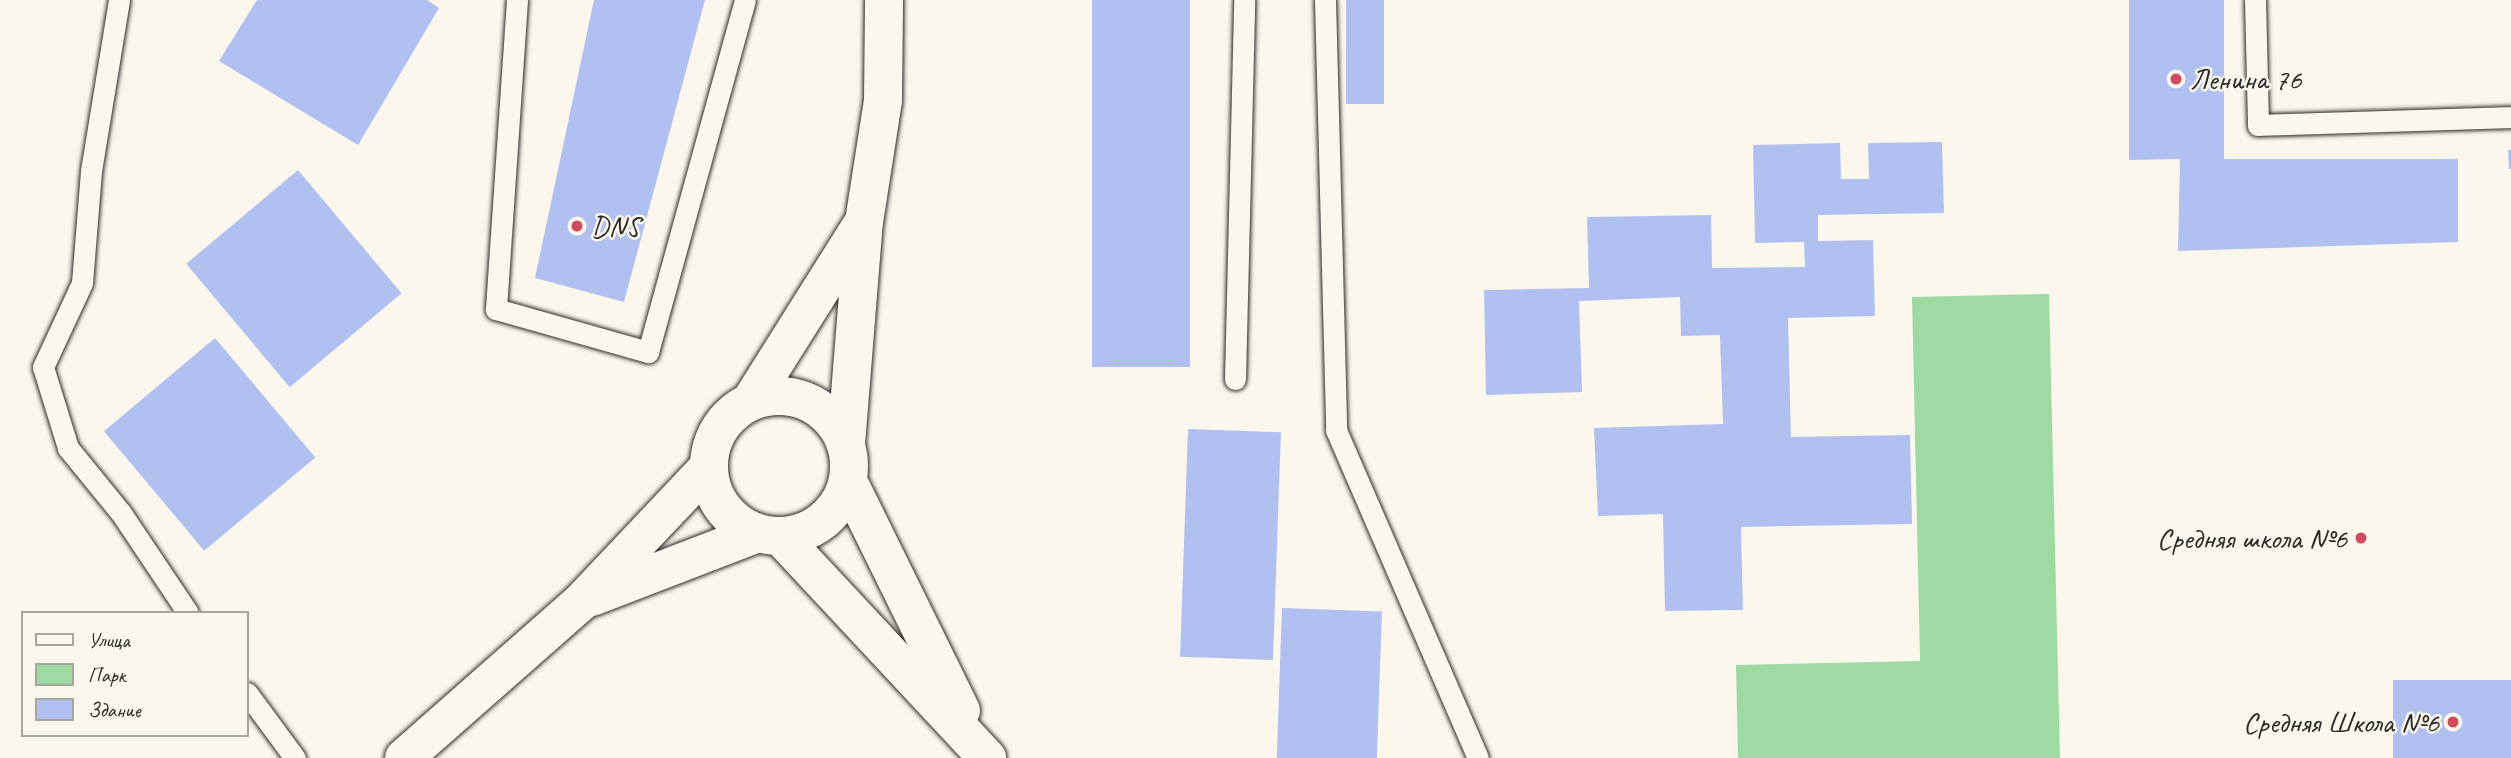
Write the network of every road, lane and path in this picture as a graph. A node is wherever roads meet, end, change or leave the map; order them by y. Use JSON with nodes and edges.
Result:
{"nodes":[{"id":1,"x":119,"y":0,"type":"edge"},
{"id":2,"x":517,"y":0,"type":"edge"},
{"id":3,"x":745,"y":0,"type":"edge"},
{"id":4,"x":884,"y":0,"type":"edge"},
{"id":5,"x":1244,"y":0,"type":"edge"},
{"id":6,"x":1325,"y":0,"type":"edge"},
{"id":7,"x":2255,"y":0,"type":"edge"},
{"id":8,"x":2511,"y":117,"type":"edge"},
{"id":9,"x":864,"y":222,"type":"junction"},
{"id":10,"x":1235,"y":379,"type":"dead end"},
{"id":11,"x":752,"y":399,"type":"junction"},
{"id":12,"x":847,"y":462,"type":"junction"},
{"id":13,"x":707,"y":469,"type":"junction"},
{"id":14,"x":769,"y":536,"type":"junction"},
{"id":15,"x":583,"y":600,"type":"junction"},
{"id":16,"x":187,"y":611,"type":"edge"},
{"id":17,"x":248,"y":694,"type":"edge"},
{"id":18,"x":983,"y":753,"type":"edge"},
{"id":19,"x":295,"y":758,"type":"edge"},
{"id":20,"x":404,"y":758,"type":"edge"},
{"id":21,"x":1478,"y":758,"type":"edge"}],
"edges":[{"from":1,"to":16,"type":"lane"},
{"from":2,"to":3,"type":"lane"},
{"from":4,"to":9,"type":"main road"},
{"from":5,"to":10,"type":"lane"},
{"from":6,"to":21,"type":"lane"},
{"from":7,"to":8,"type":"lane"},
{"from":9,"to":11,"type":"main road"},
{"from":9,"to":12,"type":"main road"},
{"from":11,"to":12,"type":"main road"},
{"from":11,"to":13,"type":"main road"},
{"from":12,"to":14,"type":"main road"},
{"from":12,"to":18,"type":"main road"},
{"from":13,"to":14,"type":"main road"},
{"from":13,"to":15,"type":"main road"},
{"from":14,"to":15,"type":"main road"},
{"from":14,"to":18,"type":"main road"},
{"from":15,"to":20,"type":"main road"},
{"from":17,"to":19,"type":"lane"}]}
